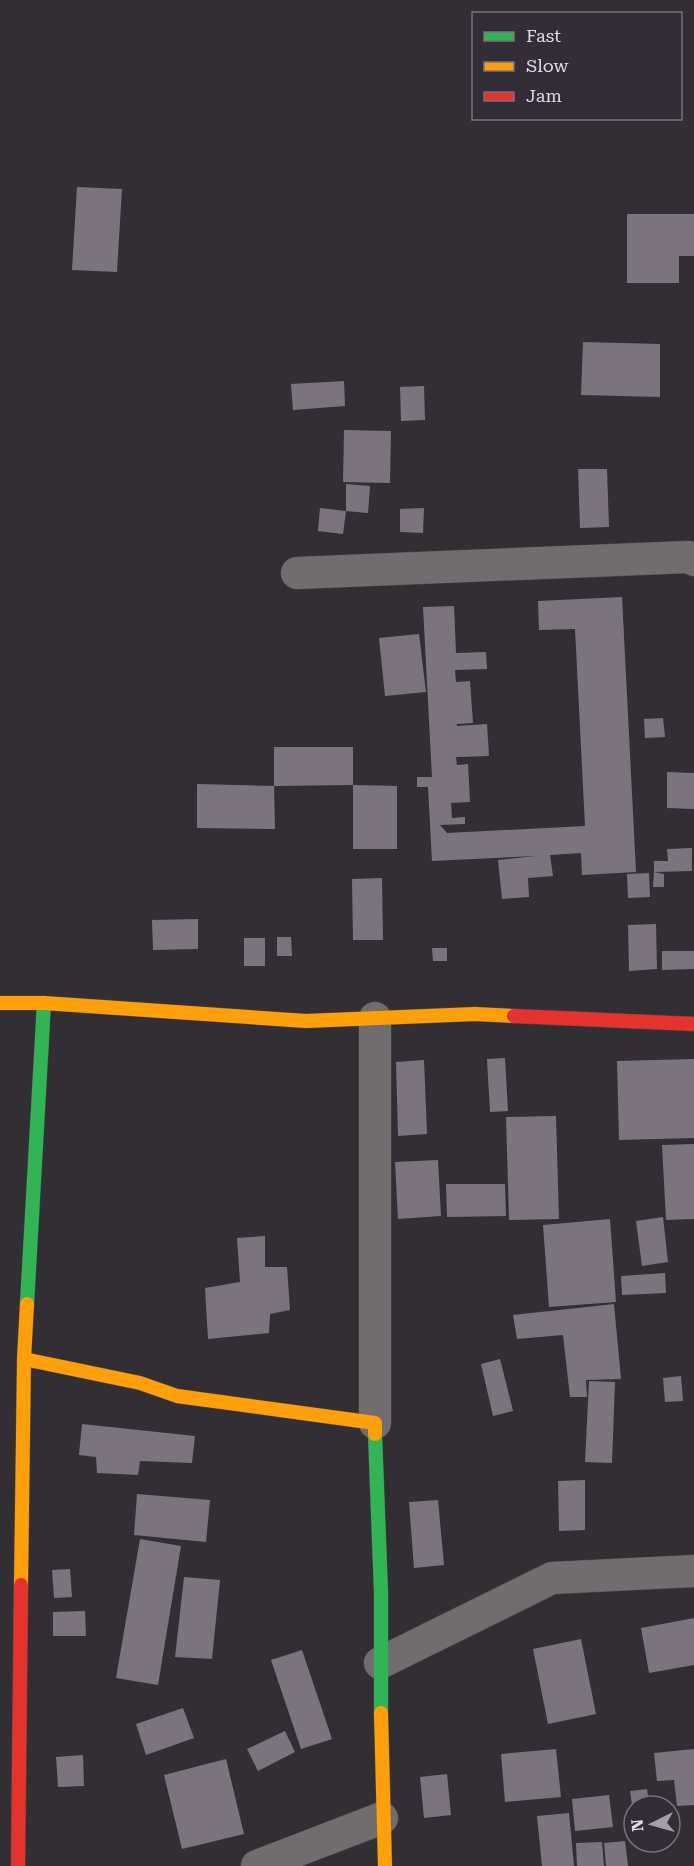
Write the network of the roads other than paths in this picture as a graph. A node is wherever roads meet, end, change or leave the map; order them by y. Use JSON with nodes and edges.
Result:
{"nodes":[{"id":1,"x":694,"y":560,"type":"edge"},
{"id":2,"x":297,"y":573,"type":"dead end"},
{"id":3,"x":0,"y":1002,"type":"edge"},
{"id":4,"x":44,"y":1003,"type":"junction"},
{"id":5,"x":375,"y":1018,"type":"junction"},
{"id":6,"x":694,"y":1024,"type":"edge"},
{"id":7,"x":24,"y":1359,"type":"junction"},
{"id":8,"x":375,"y":1424,"type":"junction"},
{"id":9,"x":694,"y":1571,"type":"edge"},
{"id":10,"x":380,"y":1663,"type":"junction"},
{"id":11,"x":382,"y":1818,"type":"junction"},
{"id":12,"x":18,"y":1866,"type":"edge"},
{"id":13,"x":257,"y":1866,"type":"edge"},
{"id":14,"x":385,"y":1866,"type":"edge"}],
"edges":[{"from":1,"to":2,"type":"street"},
{"from":3,"to":4,"type":"street"},
{"from":4,"to":5,"type":"street"},
{"from":4,"to":7,"type":"street"},
{"from":5,"to":6,"type":"street"},
{"from":5,"to":8,"type":"street"},
{"from":7,"to":8,"type":"street"},
{"from":7,"to":12,"type":"street"},
{"from":8,"to":10,"type":"street"},
{"from":9,"to":10,"type":"street"},
{"from":10,"to":11,"type":"street"},
{"from":11,"to":13,"type":"street"},
{"from":11,"to":14,"type":"street"}]}
